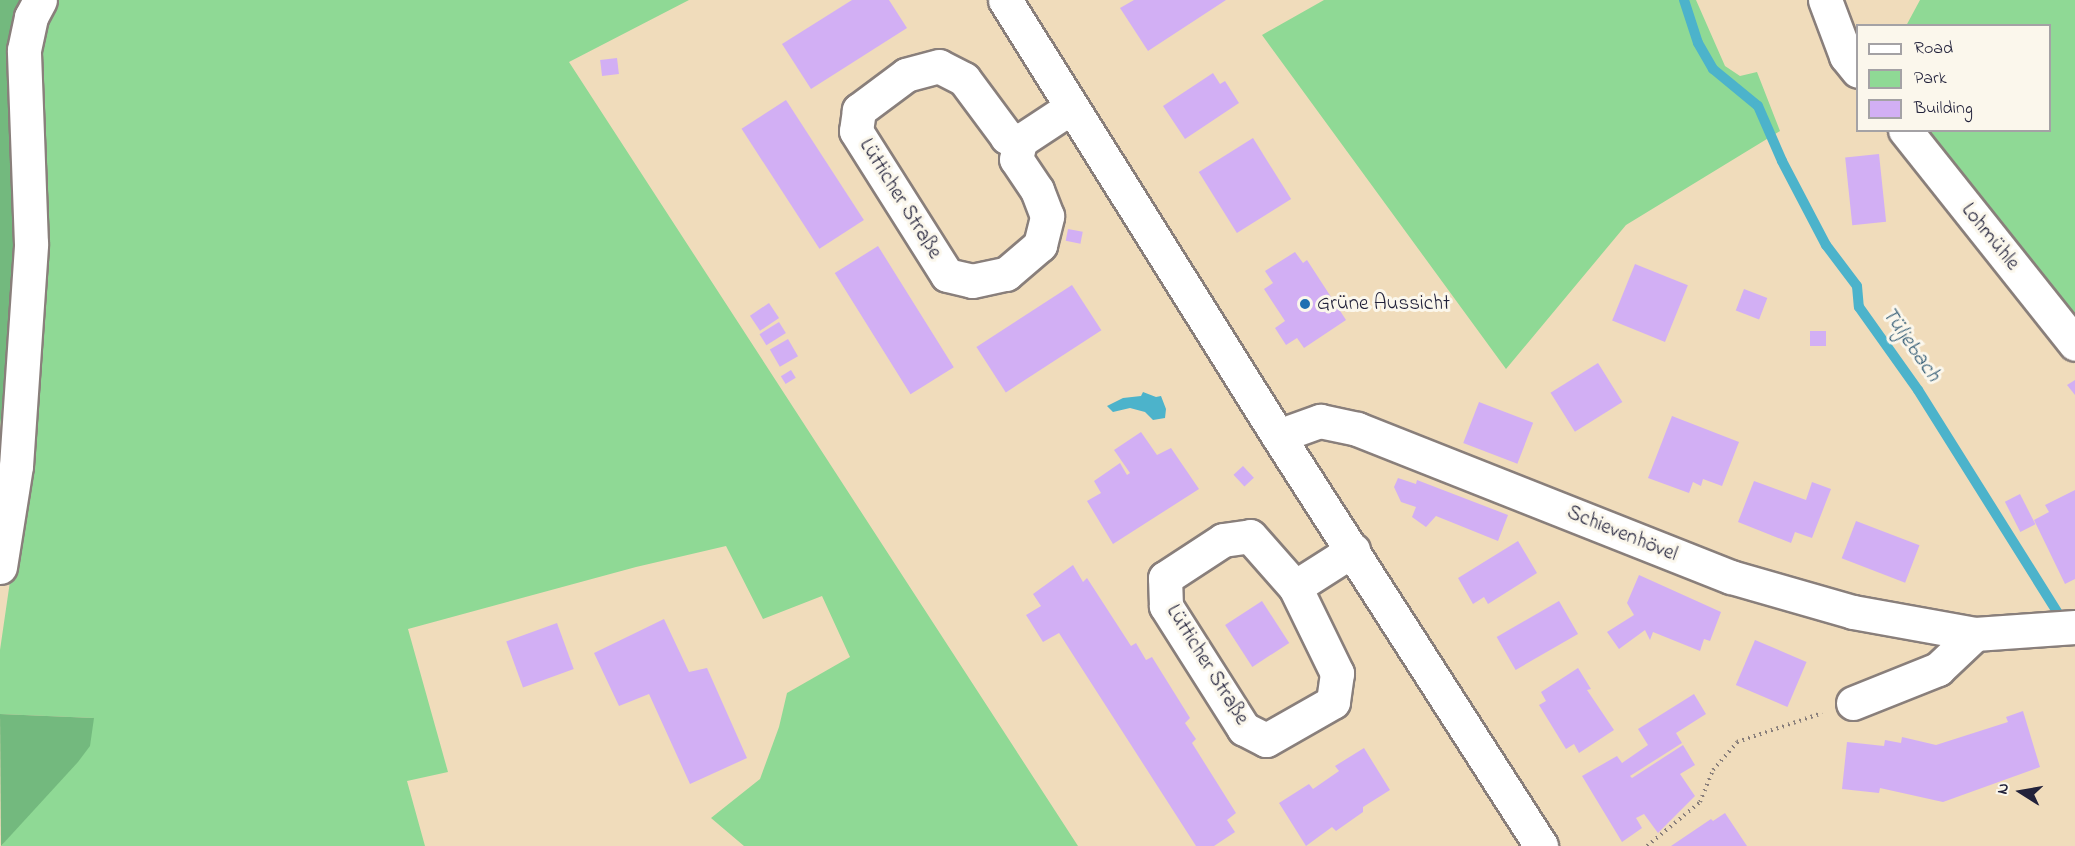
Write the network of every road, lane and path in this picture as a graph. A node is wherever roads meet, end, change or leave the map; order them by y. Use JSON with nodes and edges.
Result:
{"nodes":[{"id":1,"x":40,"y":0,"type":"edge"},
{"id":2,"x":1005,"y":0,"type":"edge"},
{"id":3,"x":1825,"y":0,"type":"edge"},
{"id":4,"x":1856,"y":70,"type":"edge"},
{"id":5,"x":1070,"y":108,"type":"junction"},
{"id":6,"x":1907,"y":132,"type":"edge"},
{"id":7,"x":1020,"y":141,"type":"junction"},
{"id":8,"x":2075,"y":344,"type":"edge"},
{"id":9,"x":1278,"y":436,"type":"junction"},
{"id":10,"x":1353,"y":550,"type":"junction"},
{"id":11,"x":0,"y":567,"type":"edge"},
{"id":12,"x":1295,"y":588,"type":"junction"},
{"id":13,"x":2075,"y":627,"type":"edge"},
{"id":14,"x":1975,"y":634,"type":"junction"},
{"id":15,"x":1853,"y":703,"type":"joint"},
{"id":16,"x":1541,"y":846,"type":"edge"},
{"id":17,"x":1647,"y":846,"type":"edge"}],
"edges":[{"from":1,"to":11,"type":"street"},
{"from":2,"to":5,"type":"street"},
{"from":3,"to":4,"type":"street"},
{"from":5,"to":7,"type":"street"},
{"from":5,"to":9,"type":"street"},
{"from":6,"to":8,"type":"street","name":"Lohmühle"},
{"from":7,"to":7,"type":"street","name":"Lütticher Straße"},
{"from":9,"to":10,"type":"street"},
{"from":9,"to":14,"type":"street","name":"Schievenhövel"},
{"from":10,"to":12,"type":"street"},
{"from":10,"to":16,"type":"street"},
{"from":12,"to":12,"type":"street","name":"Lütticher Straße"},
{"from":13,"to":14,"type":"street","name":"Schievenhövel"},
{"from":14,"to":15,"type":"street"},
{"from":15,"to":17,"type":"path"}]}
